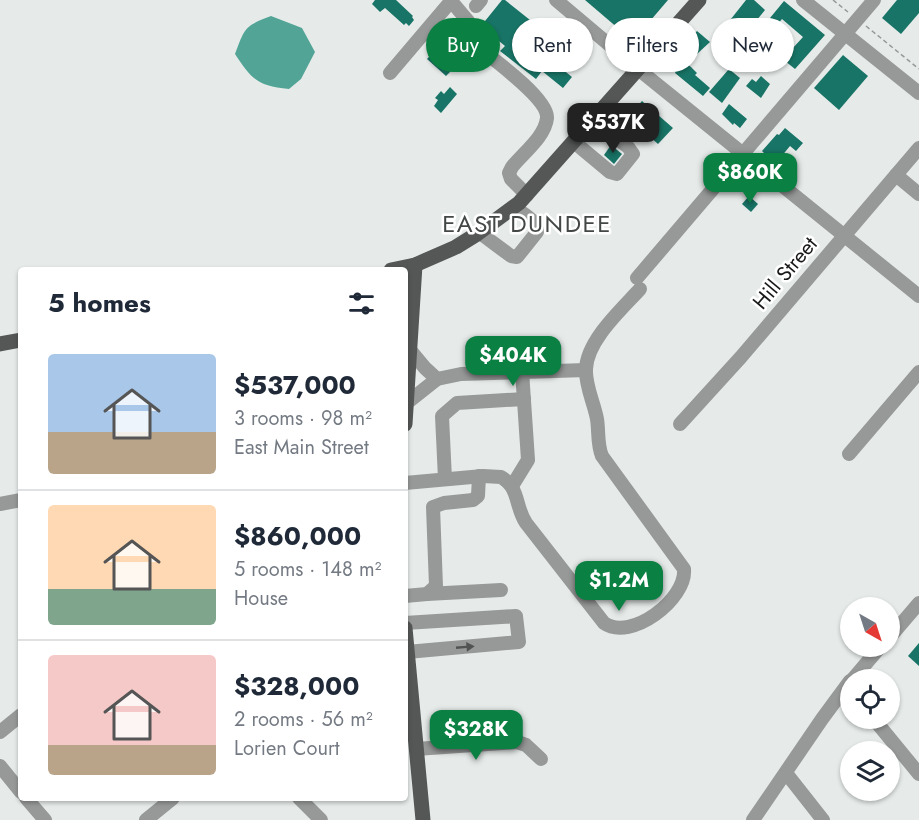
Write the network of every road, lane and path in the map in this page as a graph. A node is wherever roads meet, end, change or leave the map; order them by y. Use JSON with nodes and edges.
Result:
{"nodes":[{"id":1,"x":452,"y":0,"type":"edge"},
{"id":2,"x":556,"y":0,"type":"edge"},
{"id":3,"x":699,"y":0,"type":"edge"},
{"id":4,"x":803,"y":0,"type":"edge"},
{"id":5,"x":833,"y":0,"type":"edge"},
{"id":6,"x":871,"y":1,"type":"edge"},
{"id":7,"x":683,"y":18,"type":"edge"},
{"id":8,"x":858,"y":20,"type":"junction"},
{"id":9,"x":845,"y":33,"type":"junction"},
{"id":10,"x":605,"y":41,"type":"edge"},
{"id":11,"x":919,"y":69,"type":"edge"},
{"id":12,"x":635,"y":72,"type":"edge"},
{"id":13,"x":642,"y":72,"type":"edge"},
{"id":14,"x":390,"y":73,"type":"dead end"},
{"id":15,"x":919,"y":93,"type":"edge"},
{"id":16,"x":594,"y":120,"type":"junction"},
{"id":17,"x":574,"y":142,"type":"junction"},
{"id":18,"x":919,"y":148,"type":"edge"},
{"id":19,"x":743,"y":154,"type":"junction"},
{"id":20,"x":896,"y":175,"type":"junction"},
{"id":21,"x":919,"y":194,"type":"edge"},
{"id":22,"x":527,"y":195,"type":"junction"},
{"id":23,"x":514,"y":207,"type":"junction"},
{"id":24,"x":480,"y":232,"type":"junction"},
{"id":25,"x":844,"y":236,"type":"junction"},
{"id":26,"x":415,"y":265,"type":"junction"},
{"id":27,"x":405,"y":267,"type":"edge"},
{"id":28,"x":919,"y":296,"type":"edge"},
{"id":29,"x":18,"y":341,"type":"edge"},
{"id":30,"x":0,"y":344,"type":"edge"},
{"id":31,"x":408,"y":350,"type":"edge"},
{"id":32,"x":585,"y":370,"type":"junction"},
{"id":33,"x":522,"y":371,"type":"junction"},
{"id":34,"x":919,"y":372,"type":"edge"},
{"id":35,"x":437,"y":379,"type":"junction"},
{"id":36,"x":524,"y":399,"type":"junction"},
{"id":37,"x":408,"y":402,"type":"joint"},
{"id":38,"x":680,"y":424,"type":"dead end"},
{"id":39,"x":849,"y":454,"type":"dead end"},
{"id":40,"x":479,"y":476,"type":"junction"},
{"id":41,"x":445,"y":479,"type":"junction"},
{"id":42,"x":408,"y":483,"type":"edge"},
{"id":43,"x":512,"y":486,"type":"junction"},
{"id":44,"x":18,"y":501,"type":"edge"},
{"id":45,"x":0,"y":504,"type":"edge"},
{"id":46,"x":501,"y":590,"type":"dead end"},
{"id":47,"x":428,"y":594,"type":"junction"},
{"id":48,"x":408,"y":596,"type":"edge"},
{"id":49,"x":919,"y":603,"type":"edge"},
{"id":50,"x":408,"y":623,"type":"edge"},
{"id":51,"x":900,"y":625,"type":"edge"},
{"id":52,"x":408,"y":652,"type":"edge"},
{"id":53,"x":872,"y":657,"type":"edge"},
{"id":54,"x":862,"y":669,"type":"edge"},
{"id":55,"x":408,"y":685,"type":"edge"},
{"id":56,"x":840,"y":698,"type":"edge"},
{"id":57,"x":18,"y":717,"type":"edge"},
{"id":58,"x":882,"y":729,"type":"edge"},
{"id":59,"x":0,"y":732,"type":"edge"},
{"id":60,"x":416,"y":749,"type":"junction"},
{"id":61,"x":542,"y":759,"type":"dead end"},
{"id":62,"x":0,"y":766,"type":"edge"},
{"id":63,"x":786,"y":772,"type":"junction"},
{"id":64,"x":919,"y":774,"type":"edge"},
{"id":65,"x":18,"y":788,"type":"edge"},
{"id":66,"x":29,"y":801,"type":"edge"},
{"id":67,"x":169,"y":801,"type":"edge"},
{"id":68,"x":302,"y":801,"type":"edge"},
{"id":69,"x":45,"y":820,"type":"edge"},
{"id":70,"x":146,"y":820,"type":"edge"},
{"id":71,"x":321,"y":820,"type":"edge"},
{"id":72,"x":423,"y":820,"type":"edge"},
{"id":73,"x":753,"y":820,"type":"edge"},
{"id":74,"x":823,"y":820,"type":"edge"}],
"edges":[{"from":1,"to":14,"type":"street"},
{"from":1,"to":22,"type":"street"},
{"from":2,"to":10,"type":"street"},
{"from":3,"to":7,"type":"main road"},
{"from":4,"to":9,"type":"street"},
{"from":5,"to":8,"type":"path"},
{"from":6,"to":8,"type":"street"},
{"from":8,"to":9,"type":"street"},
{"from":8,"to":11,"type":"path"},
{"from":9,"to":15,"type":"street"},
{"from":9,"to":19,"type":"street"},
{"from":12,"to":16,"type":"main road"},
{"from":13,"to":19,"type":"street"},
{"from":16,"to":17,"type":"main road"},
{"from":16,"to":17,"type":"street"},
{"from":17,"to":22,"type":"main road"},
{"from":18,"to":20,"type":"street","name":"Hill Street"},
{"from":19,"to":25,"type":"street"},
{"from":19,"to":32,"type":"street"},
{"from":20,"to":21,"type":"street"},
{"from":20,"to":25,"type":"street","name":"Hill Street"},
{"from":22,"to":23,"type":"main road"},
{"from":23,"to":24,"type":"main road"},
{"from":23,"to":24,"type":"street"},
{"from":24,"to":26,"type":"main road"},
{"from":25,"to":28,"type":"street"},
{"from":25,"to":38,"type":"street","name":"Hill Street"},
{"from":26,"to":27,"type":"main road"},
{"from":26,"to":31,"type":"main road"},
{"from":29,"to":30,"type":"main road"},
{"from":31,"to":35,"type":"street"},
{"from":31,"to":37,"type":"main road"},
{"from":32,"to":33,"type":"street"},
{"from":32,"to":43,"type":"street"},
{"from":33,"to":35,"type":"street"},
{"from":33,"to":36,"type":"street"},
{"from":34,"to":39,"type":"street"},
{"from":35,"to":37,"type":"street"},
{"from":36,"to":41,"type":"street"},
{"from":36,"to":43,"type":"street"},
{"from":40,"to":41,"type":"street"},
{"from":40,"to":43,"type":"street"},
{"from":40,"to":47,"type":"street"},
{"from":41,"to":42,"type":"street"},
{"from":44,"to":45,"type":"street"},
{"from":46,"to":47,"type":"street"},
{"from":47,"to":48,"type":"street"},
{"from":49,"to":51,"type":"street"},
{"from":52,"to":50,"type":"street","one_way":true},
{"from":53,"to":54,"type":"street"},
{"from":55,"to":60,"type":"main road"},
{"from":56,"to":63,"type":"street"},
{"from":57,"to":59,"type":"street"},
{"from":58,"to":64,"type":"street"},
{"from":60,"to":61,"type":"street"},
{"from":60,"to":72,"type":"main road"},
{"from":62,"to":65,"type":"street"},
{"from":63,"to":73,"type":"street"},
{"from":63,"to":74,"type":"street"},
{"from":66,"to":69,"type":"street"},
{"from":67,"to":70,"type":"street"},
{"from":68,"to":71,"type":"street"}]}
